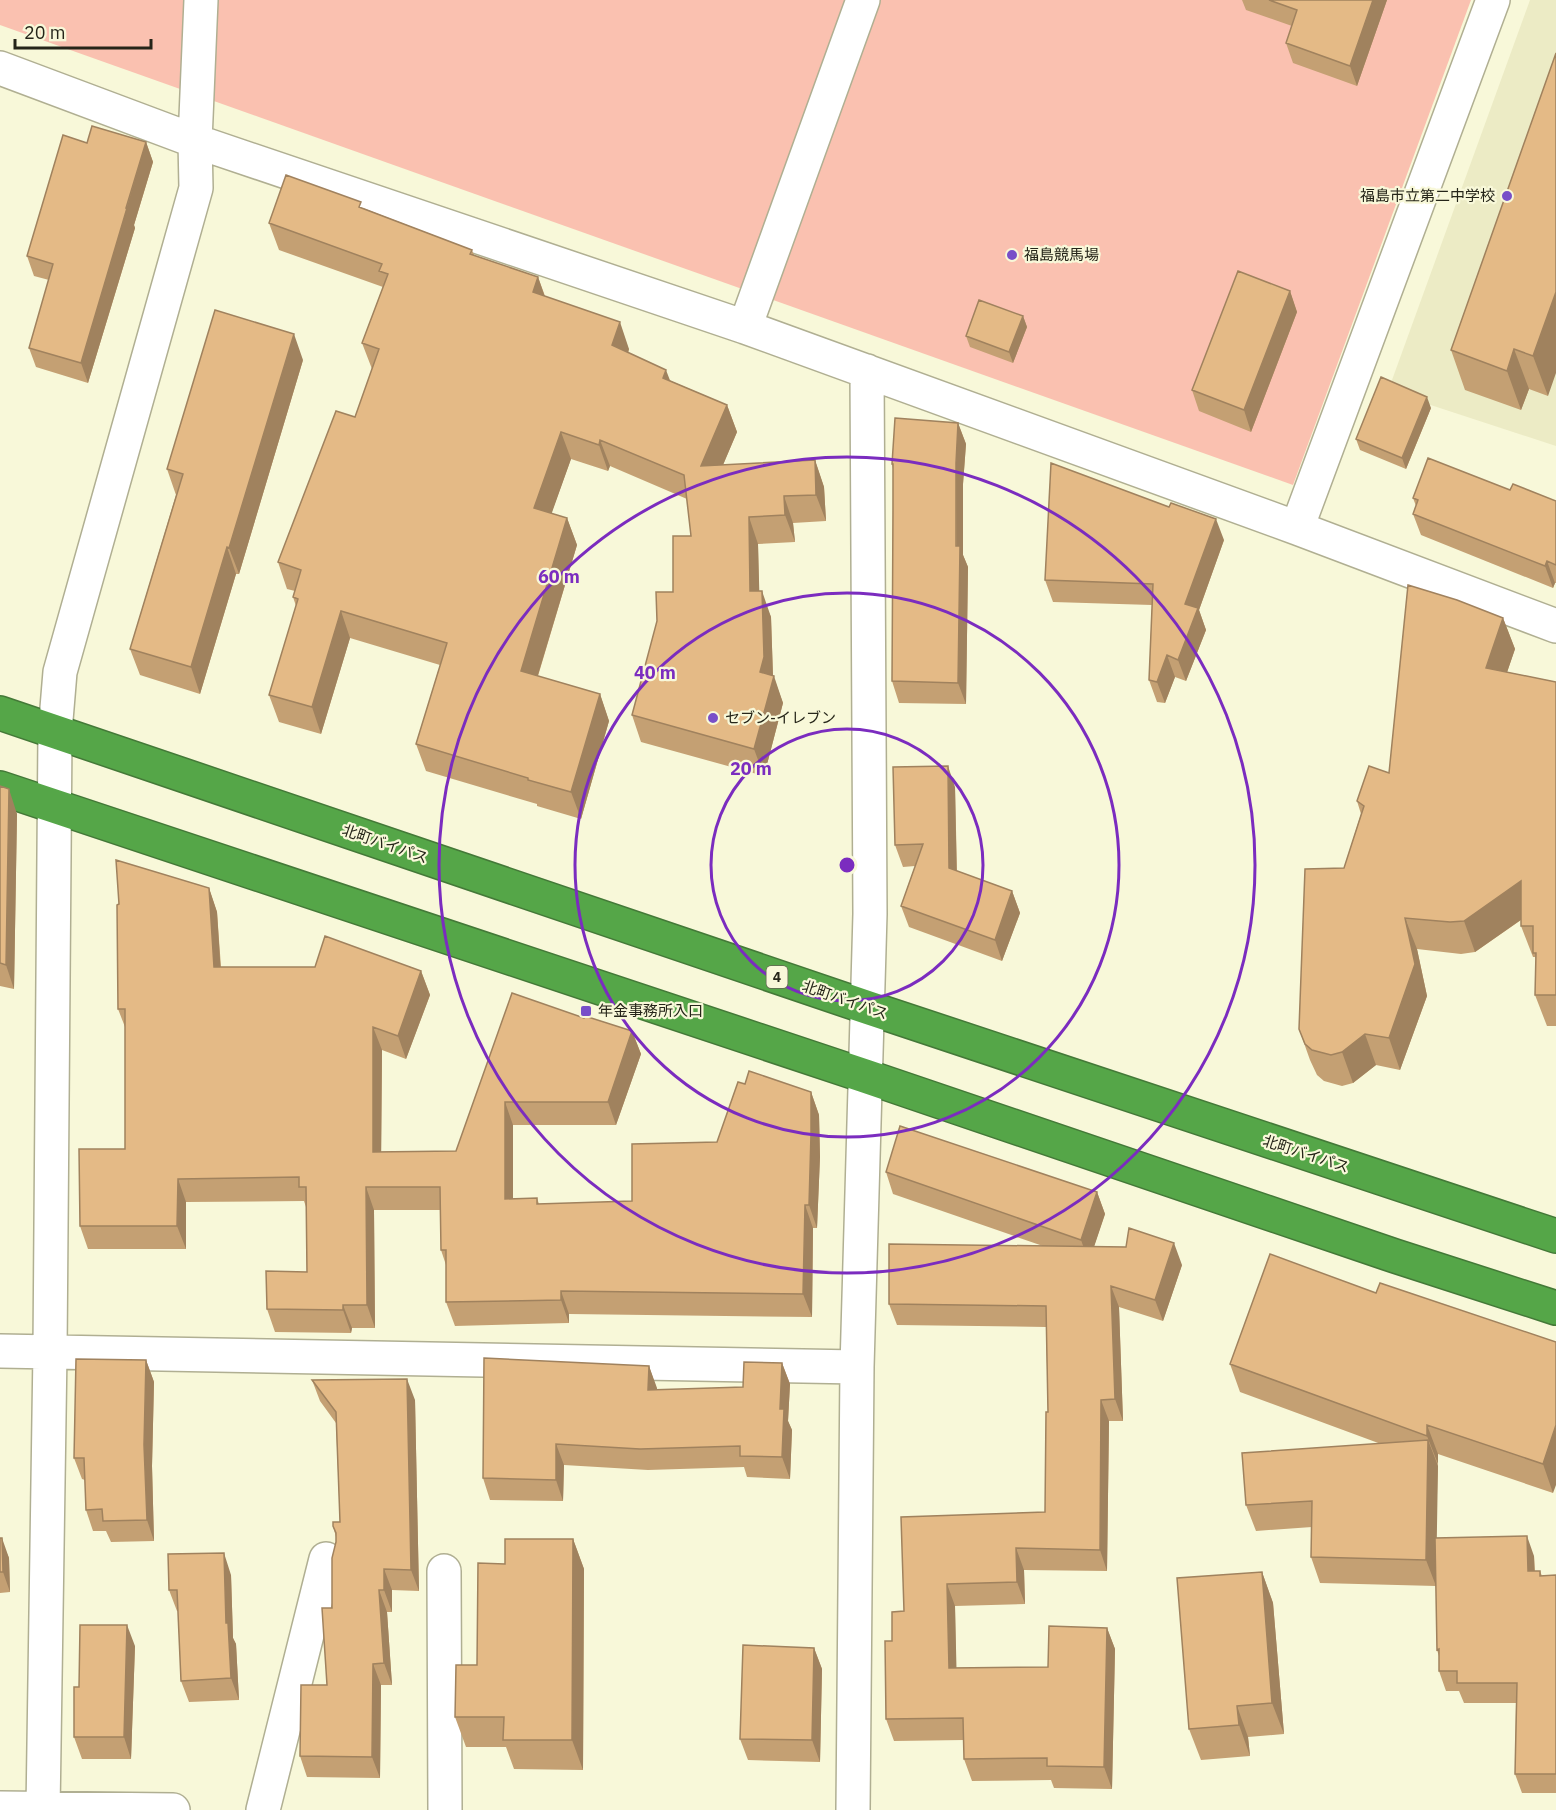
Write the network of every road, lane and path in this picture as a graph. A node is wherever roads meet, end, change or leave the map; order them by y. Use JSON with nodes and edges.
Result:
{"nodes":[{"id":1,"x":201,"y":0,"type":"edge"},
{"id":2,"x":863,"y":0,"type":"edge"},
{"id":3,"x":1493,"y":0,"type":"edge"},
{"id":4,"x":0,"y":68,"type":"edge"},
{"id":5,"x":195,"y":141,"type":"junction"},
{"id":6,"x":745,"y":327,"type":"junction"},
{"id":7,"x":867,"y":371,"type":"junction"},
{"id":8,"x":1297,"y":528,"type":"junction"},
{"id":9,"x":1556,"y":626,"type":"edge"},
{"id":10,"x":0,"y":713,"type":"edge"},
{"id":11,"x":55,"y":732,"type":"junction"},
{"id":12,"x":0,"y":788,"type":"edge"},
{"id":13,"x":54,"y":807,"type":"junction"},
{"id":14,"x":869,"y":1008,"type":"junction"},
{"id":15,"x":865,"y":1076,"type":"junction"},
{"id":16,"x":1556,"y":1236,"type":"edge"},
{"id":17,"x":1556,"y":1308,"type":"edge"},
{"id":18,"x":0,"y":1351,"type":"edge"},
{"id":19,"x":50,"y":1351,"type":"junction"},
{"id":20,"x":857,"y":1367,"type":"junction"},
{"id":21,"x":326,"y":1559,"type":"dead end"},
{"id":22,"x":444,"y":1571,"type":"dead end"},
{"id":23,"x":0,"y":1808,"type":"edge"},
{"id":24,"x":43,"y":1809,"type":"edge"},
{"id":25,"x":173,"y":1810,"type":"edge"},
{"id":26,"x":263,"y":1810,"type":"edge"},
{"id":27,"x":445,"y":1810,"type":"edge"},
{"id":28,"x":853,"y":1810,"type":"edge"}],
"edges":[{"from":1,"to":5,"type":"street"},
{"from":2,"to":6,"type":"street"},
{"from":3,"to":8,"type":"street"},
{"from":4,"to":5,"type":"street"},
{"from":5,"to":6,"type":"street"},
{"from":5,"to":11,"type":"street"},
{"from":6,"to":7,"type":"street"},
{"from":7,"to":8,"type":"street"},
{"from":7,"to":14,"type":"street"},
{"from":8,"to":9,"type":"street"},
{"from":10,"to":11,"type":"highway","name":"北町バイパス","number":"4"},
{"from":11,"to":13,"type":"street"},
{"from":11,"to":14,"type":"highway","name":"北町バイパス","number":"4"},
{"from":12,"to":13,"type":"highway"},
{"from":13,"to":15,"type":"highway"},
{"from":13,"to":19,"type":"street"},
{"from":14,"to":15,"type":"street"},
{"from":14,"to":16,"type":"highway","name":"北町バイパス","number":"4"},
{"from":15,"to":17,"type":"highway"},
{"from":15,"to":20,"type":"street"},
{"from":18,"to":19,"type":"street"},
{"from":19,"to":20,"type":"street"},
{"from":19,"to":24,"type":"street"},
{"from":20,"to":28,"type":"street"},
{"from":21,"to":26,"type":"street"},
{"from":22,"to":27,"type":"street"},
{"from":23,"to":24,"type":"street"},
{"from":24,"to":25,"type":"street"}]}
